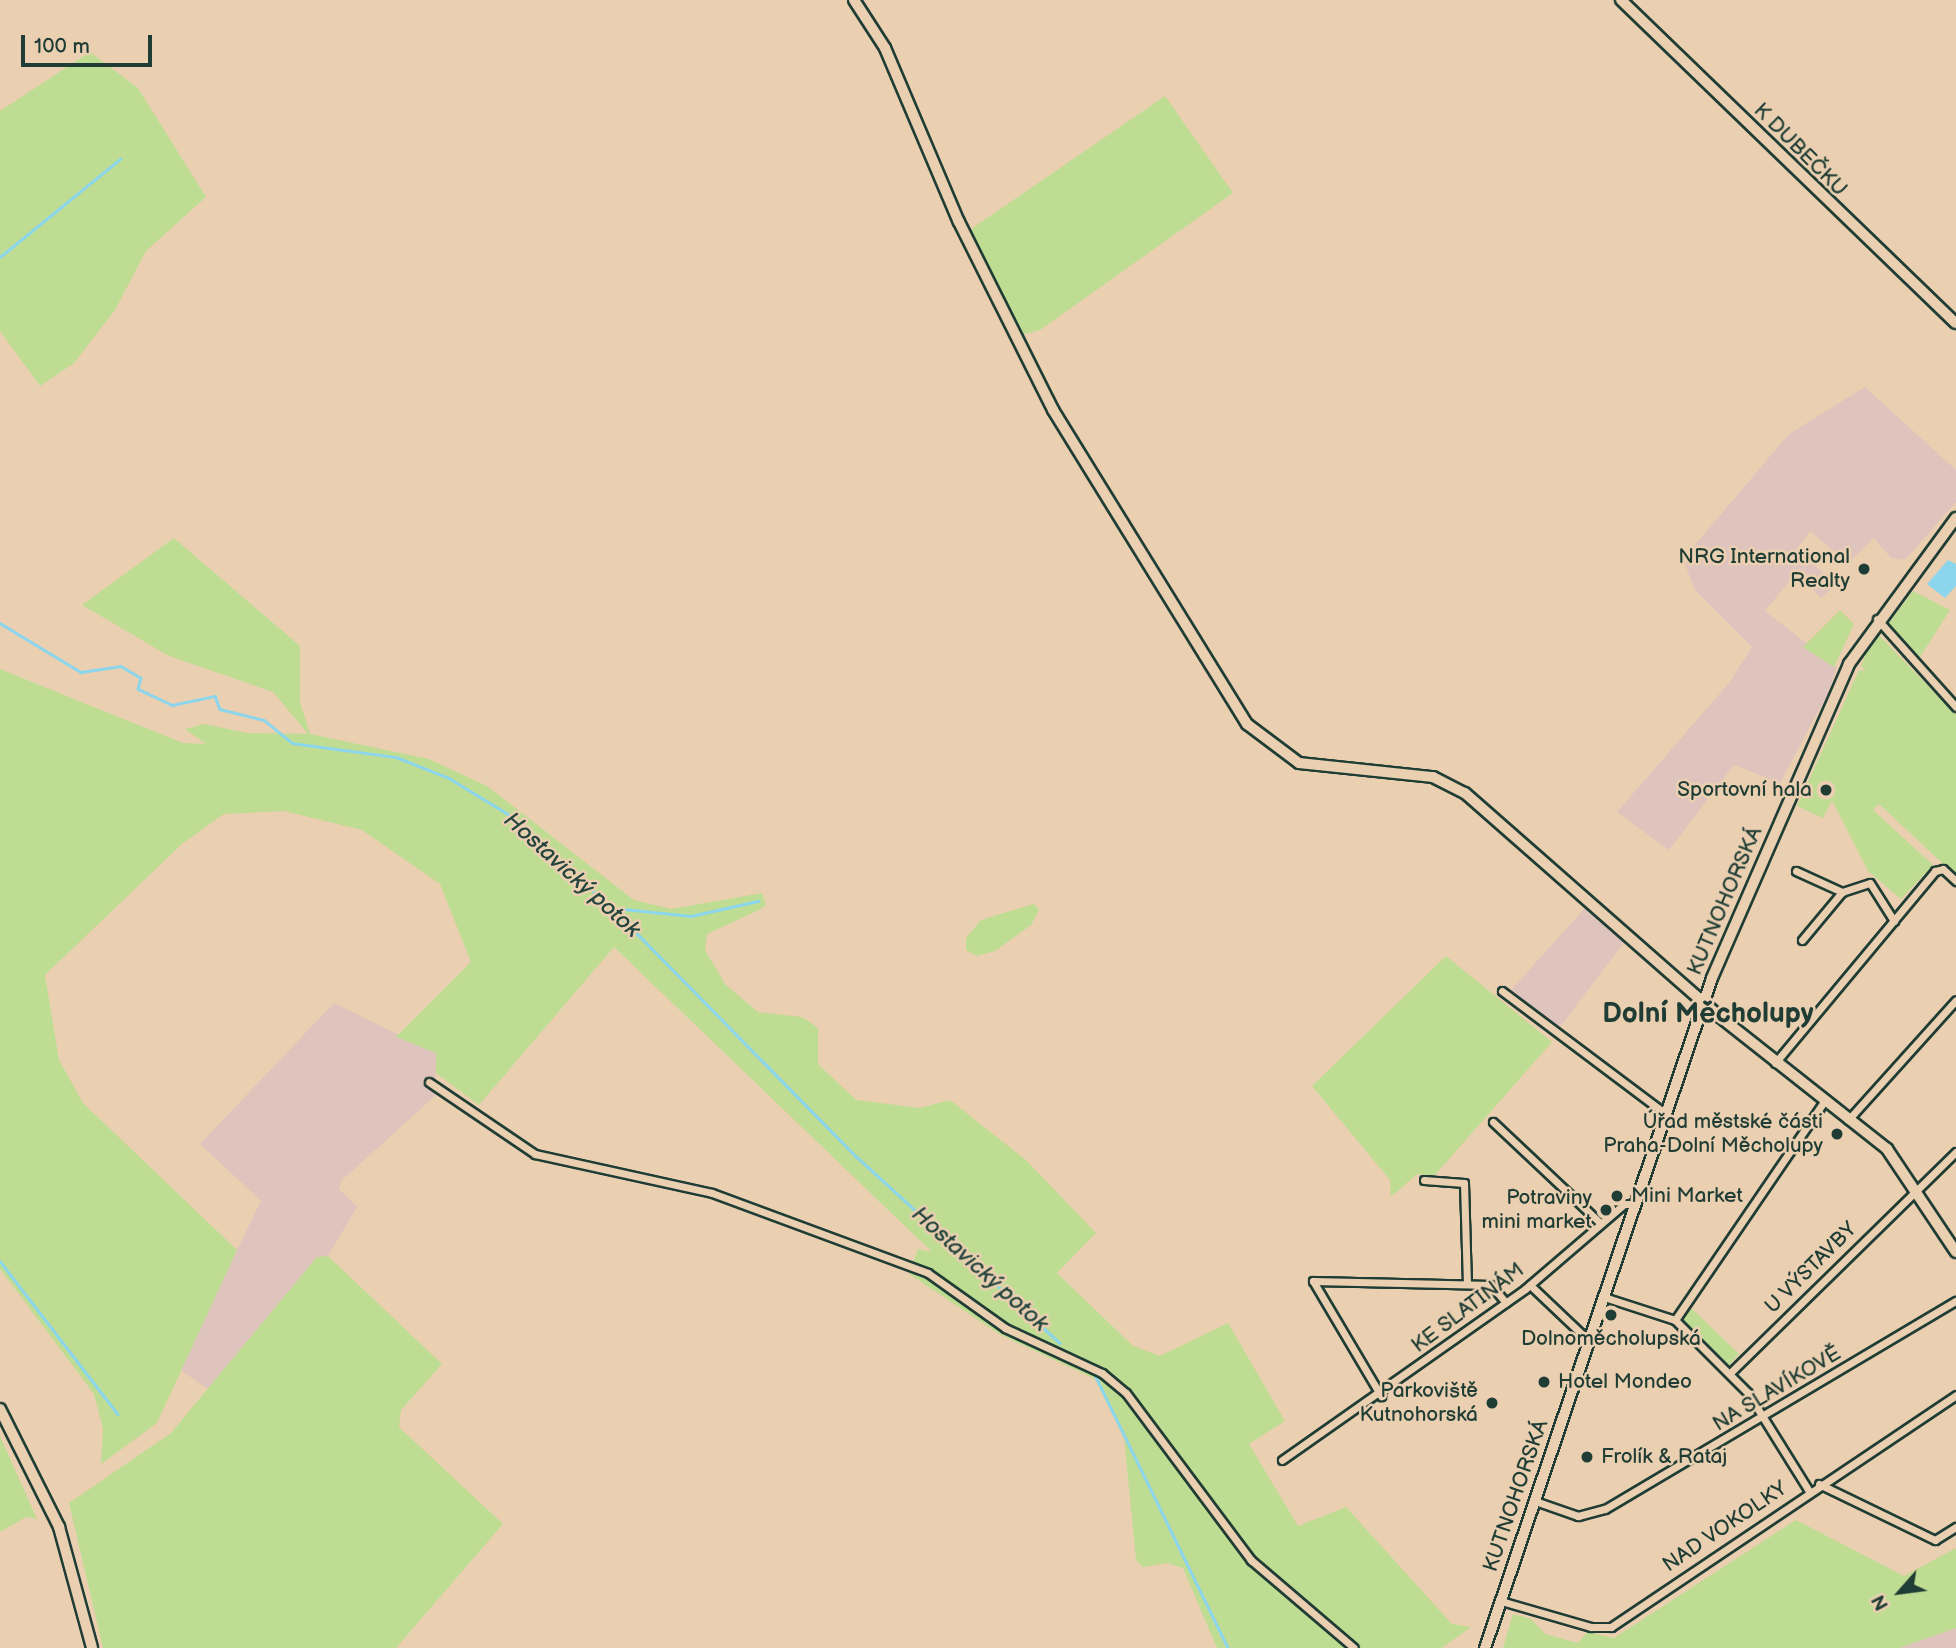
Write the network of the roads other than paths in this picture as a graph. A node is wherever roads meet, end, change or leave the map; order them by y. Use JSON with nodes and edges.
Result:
{"nodes":[{"id":1,"x":854,"y":0,"type":"edge"},
{"id":2,"x":1621,"y":0,"type":"edge"},
{"id":3,"x":1956,"y":323,"type":"edge"},
{"id":4,"x":1956,"y":518,"type":"edge"},
{"id":5,"x":1876,"y":619,"type":"junction"},
{"id":6,"x":1956,"y":707,"type":"edge"},
{"id":7,"x":1796,"y":871,"type":"dead end"},
{"id":8,"x":1956,"y":881,"type":"edge"},
{"id":9,"x":1842,"y":892,"type":"junction"},
{"id":10,"x":1894,"y":921,"type":"junction"},
{"id":11,"x":1802,"y":940,"type":"dead end"},
{"id":12,"x":1502,"y":991,"type":"dead end"},
{"id":13,"x":1956,"y":1000,"type":"edge"},
{"id":14,"x":1705,"y":1002,"type":"junction"},
{"id":15,"x":1775,"y":1062,"type":"junction"},
{"id":16,"x":429,"y":1082,"type":"dead end"},
{"id":17,"x":1823,"y":1103,"type":"junction"},
{"id":18,"x":1666,"y":1114,"type":"junction"},
{"id":19,"x":1848,"y":1121,"type":"junction"},
{"id":20,"x":1493,"y":1122,"type":"dead end"},
{"id":21,"x":1956,"y":1152,"type":"edge"},
{"id":22,"x":1424,"y":1180,"type":"dead end"},
{"id":23,"x":1916,"y":1188,"type":"junction"},
{"id":24,"x":1635,"y":1204,"type":"junction"},
{"id":25,"x":1600,"y":1223,"type":"junction"},
{"id":26,"x":1956,"y":1252,"type":"edge"},
{"id":27,"x":1467,"y":1284,"type":"junction"},
{"id":28,"x":1530,"y":1285,"type":"junction"},
{"id":29,"x":1604,"y":1297,"type":"junction"},
{"id":30,"x":1956,"y":1301,"type":"edge"},
{"id":31,"x":1506,"y":1303,"type":"junction"},
{"id":32,"x":1675,"y":1320,"type":"junction"},
{"id":33,"x":1589,"y":1341,"type":"junction"},
{"id":34,"x":1730,"y":1373,"type":"junction"},
{"id":35,"x":1956,"y":1395,"type":"edge"},
{"id":36,"x":1381,"y":1396,"type":"junction"},
{"id":37,"x":0,"y":1409,"type":"edge"},
{"id":38,"x":1764,"y":1418,"type":"junction"},
{"id":39,"x":1282,"y":1460,"type":"dead end"},
{"id":40,"x":1819,"y":1484,"type":"junction"},
{"id":41,"x":1809,"y":1491,"type":"junction"},
{"id":42,"x":1535,"y":1501,"type":"junction"},
{"id":43,"x":1956,"y":1527,"type":"edge"},
{"id":44,"x":1501,"y":1601,"type":"junction"},
{"id":45,"x":92,"y":1648,"type":"edge"},
{"id":46,"x":1354,"y":1648,"type":"edge"},
{"id":47,"x":1485,"y":1648,"type":"edge"}],
"edges":[{"from":1,"to":14,"type":"street"},
{"from":2,"to":3,"type":"street","name":"K DUBEČKU"},
{"from":4,"to":5,"type":"street","name":"KUTNOHORSKÁ"},
{"from":5,"to":6,"type":"street"},
{"from":5,"to":14,"type":"street","name":"KUTNOHORSKÁ"},
{"from":7,"to":9,"type":"street"},
{"from":8,"to":10,"type":"street"},
{"from":9,"to":10,"type":"street"},
{"from":9,"to":11,"type":"street"},
{"from":10,"to":15,"type":"street"},
{"from":12,"to":18,"type":"street"},
{"from":13,"to":19,"type":"street"},
{"from":14,"to":15,"type":"street"},
{"from":14,"to":18,"type":"street","name":"KUTNOHORSKÁ"},
{"from":15,"to":17,"type":"street"},
{"from":16,"to":46,"type":"street"},
{"from":17,"to":19,"type":"street"},
{"from":17,"to":32,"type":"street"},
{"from":18,"to":24,"type":"street","name":"KUTNOHORSKÁ"},
{"from":19,"to":23,"type":"street"},
{"from":20,"to":25,"type":"street"},
{"from":21,"to":23,"type":"street","name":"U VÝSTAVBY"},
{"from":22,"to":27,"type":"street"},
{"from":23,"to":26,"type":"street"},
{"from":23,"to":34,"type":"street","name":"U VÝSTAVBY"},
{"from":24,"to":25,"type":"street","name":"KE SLATINÁM"},
{"from":24,"to":29,"type":"street","name":"KUTNOHORSKÁ"},
{"from":25,"to":28,"type":"street","name":"KE SLATINÁM"},
{"from":27,"to":31,"type":"street"},
{"from":27,"to":36,"type":"street"},
{"from":28,"to":31,"type":"street","name":"KE SLATINÁM"},
{"from":28,"to":33,"type":"street"},
{"from":29,"to":32,"type":"street"},
{"from":29,"to":33,"type":"street","name":"KUTNOHORSKÁ"},
{"from":30,"to":38,"type":"street","name":"NA SLAVÍKOVĚ"},
{"from":31,"to":36,"type":"street","name":"KE SLATINÁM"},
{"from":32,"to":34,"type":"street"},
{"from":33,"to":42,"type":"street","name":"KUTNOHORSKÁ"},
{"from":34,"to":38,"type":"street"},
{"from":35,"to":40,"type":"street","name":"NAD VOKOLKY"},
{"from":36,"to":39,"type":"street","name":"KE SLATINÁM"},
{"from":37,"to":45,"type":"street"},
{"from":38,"to":41,"type":"street"},
{"from":38,"to":42,"type":"street","name":"NA SLAVÍKOVĚ"},
{"from":40,"to":41,"type":"street","name":"NAD VOKOLKY"},
{"from":40,"to":43,"type":"street"},
{"from":41,"to":44,"type":"street","name":"NAD VOKOLKY"},
{"from":42,"to":44,"type":"street","name":"KUTNOHORSKÁ"},
{"from":44,"to":47,"type":"street","name":"KUTNOHORSKÁ"}]}
